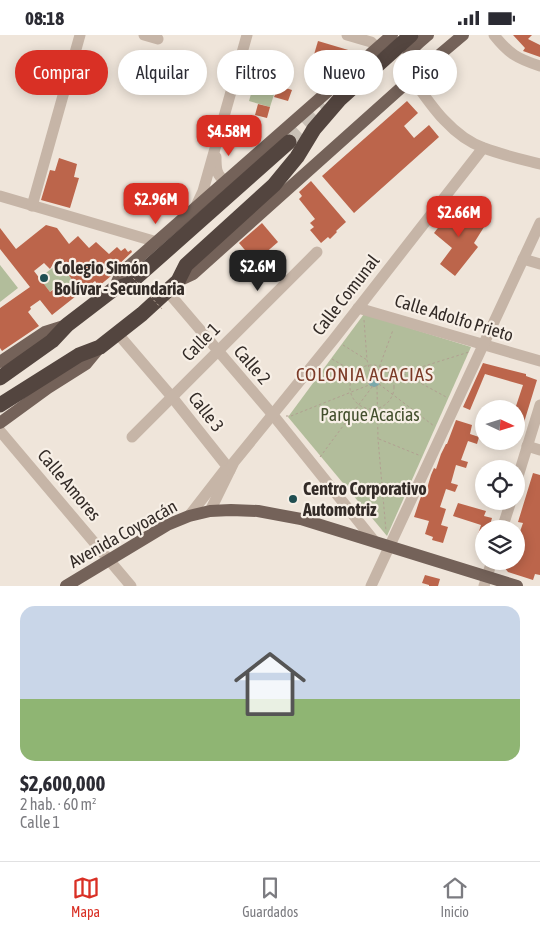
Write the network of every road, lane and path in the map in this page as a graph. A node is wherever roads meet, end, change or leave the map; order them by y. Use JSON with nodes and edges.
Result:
{"nodes":[{"id":1,"x":80,"y":35,"type":"edge"},
{"id":2,"x":144,"y":35,"type":"edge"},
{"id":3,"x":247,"y":35,"type":"edge"},
{"id":4,"x":347,"y":35,"type":"edge"},
{"id":5,"x":392,"y":35,"type":"edge"},
{"id":6,"x":411,"y":35,"type":"edge"},
{"id":7,"x":428,"y":35,"type":"edge"},
{"id":8,"x":463,"y":35,"type":"edge"},
{"id":9,"x":494,"y":35,"type":"edge"},
{"id":10,"x":158,"y":39,"type":"dead end"},
{"id":11,"x":377,"y":48,"type":"junction"},
{"id":12,"x":411,"y":50,"type":"edge"},
{"id":13,"x":445,"y":50,"type":"edge"},
{"id":14,"x":540,"y":66,"type":"edge"},
{"id":15,"x":393,"y":95,"type":"edge"},
{"id":16,"x":425,"y":95,"type":"edge"},
{"id":17,"x":289,"y":142,"type":"tunnel mouth"},
{"id":18,"x":217,"y":143,"type":"junction"},
{"id":19,"x":483,"y":148,"type":"junction"},
{"id":20,"x":540,"y":164,"type":"edge"},
{"id":21,"x":226,"y":181,"type":"junction"},
{"id":22,"x":0,"y":197,"type":"edge"},
{"id":23,"x":32,"y":206,"type":"junction"},
{"id":24,"x":194,"y":210,"type":"junction"},
{"id":25,"x":540,"y":223,"type":"edge"},
{"id":26,"x":157,"y":242,"type":"junction"},
{"id":27,"x":317,"y":252,"type":"dead end"},
{"id":28,"x":523,"y":259,"type":"junction"},
{"id":29,"x":540,"y":264,"type":"edge"},
{"id":30,"x":123,"y":267,"type":"dead end"},
{"id":31,"x":172,"y":286,"type":"junction"},
{"id":32,"x":114,"y":289,"type":"junction"},
{"id":33,"x":358,"y":308,"type":"junction"},
{"id":34,"x":162,"y":309,"type":"dead end"},
{"id":35,"x":397,"y":319,"type":"junction"},
{"id":36,"x":67,"y":325,"type":"junction"},
{"id":37,"x":118,"y":333,"type":"junction"},
{"id":38,"x":334,"y":339,"type":"junction"},
{"id":39,"x":483,"y":344,"type":"junction"},
{"id":40,"x":100,"y":347,"type":"junction"},
{"id":41,"x":217,"y":351,"type":"junction"},
{"id":42,"x":322,"y":353,"type":"junction"},
{"id":43,"x":367,"y":360,"type":"junction"},
{"id":44,"x":540,"y":361,"type":"edge"},
{"id":45,"x":0,"y":362,"type":"edge"},
{"id":46,"x":368,"y":365,"type":"junction"},
{"id":47,"x":379,"y":365,"type":"junction"},
{"id":48,"x":354,"y":373,"type":"junction"},
{"id":49,"x":404,"y":373,"type":"junction"},
{"id":50,"x":371,"y":376,"type":"junction"},
{"id":51,"x":376,"y":376,"type":"junction"},
{"id":52,"x":392,"y":377,"type":"junction"},
{"id":53,"x":0,"y":378,"type":"edge"},
{"id":54,"x":368,"y":380,"type":"junction"},
{"id":55,"x":380,"y":380,"type":"junction"},
{"id":56,"x":379,"y":384,"type":"junction"},
{"id":57,"x":369,"y":385,"type":"junction"},
{"id":58,"x":372,"y":387,"type":"junction"},
{"id":59,"x":377,"y":387,"type":"junction"},
{"id":60,"x":351,"y":393,"type":"junction"},
{"id":61,"x":393,"y":395,"type":"junction"},
{"id":62,"x":172,"y":397,"type":"junction"},
{"id":63,"x":456,"y":402,"type":"junction"},
{"id":64,"x":0,"y":405,"type":"edge"},
{"id":65,"x":359,"y":405,"type":"junction"},
{"id":66,"x":540,"y":405,"type":"edge"},
{"id":67,"x":378,"y":408,"type":"junction"},
{"id":68,"x":273,"y":415,"type":"junction"},
{"id":69,"x":0,"y":423,"type":"edge"},
{"id":70,"x":0,"y":431,"type":"edge"},
{"id":71,"x":442,"y":431,"type":"junction"},
{"id":72,"x":132,"y":437,"type":"dead end"},
{"id":73,"x":378,"y":439,"type":"junction"},
{"id":74,"x":527,"y":447,"type":"junction"},
{"id":75,"x":540,"y":450,"type":"edge"},
{"id":76,"x":420,"y":456,"type":"dead end"},
{"id":77,"x":523,"y":460,"type":"edge"},
{"id":78,"x":231,"y":466,"type":"junction"},
{"id":79,"x":314,"y":466,"type":"junction"},
{"id":80,"x":210,"y":511,"type":"junction"},
{"id":81,"x":189,"y":516,"type":"junction"},
{"id":82,"x":375,"y":542,"type":"junction"},
{"id":83,"x":389,"y":547,"type":"junction"},
{"id":84,"x":110,"y":560,"type":"junction"},
{"id":85,"x":486,"y":581,"type":"edge"},
{"id":86,"x":66,"y":586,"type":"edge"},
{"id":87,"x":131,"y":586,"type":"edge"},
{"id":88,"x":371,"y":586,"type":"edge"},
{"id":89,"x":517,"y":586,"type":"edge"}],
"edges":[{"from":1,"to":23,"type":"street"},
{"from":2,"to":10,"type":"street"},
{"from":3,"to":18,"type":"street"},
{"from":4,"to":11,"type":"street"},
{"from":5,"to":11,"type":"main road"},
{"from":6,"to":31,"type":"highway"},
{"from":7,"to":12,"type":"main road"},
{"from":8,"to":13,"type":"main road"},
{"from":9,"to":14,"type":"street"},
{"from":11,"to":21,"type":"main road"},
{"from":15,"to":31,"type":"main road"},
{"from":16,"to":19,"type":"street"},
{"from":17,"to":32,"type":"highway"},
{"from":18,"to":21,"type":"street"},
{"from":18,"to":24,"type":"street"},
{"from":19,"to":20,"type":"street"},
{"from":19,"to":33,"type":"street","name":"Calle Comunal"},
{"from":21,"to":24,"type":"main road"},
{"from":22,"to":23,"type":"street"},
{"from":23,"to":26,"type":"street"},
{"from":24,"to":26,"type":"main road"},
{"from":25,"to":28,"type":"street"},
{"from":26,"to":32,"type":"main road"},
{"from":27,"to":41,"type":"street","name":"Calle 1"},
{"from":28,"to":29,"type":"street"},
{"from":28,"to":39,"type":"street"},
{"from":30,"to":34,"type":"path","bridge":true},
{"from":31,"to":37,"type":"highway"},
{"from":31,"to":41,"type":"street","name":"Calle 2"},
{"from":32,"to":36,"type":"highway"},
{"from":33,"to":35,"type":"street","name":"Calle Adolfo Prieto"},
{"from":33,"to":38,"type":"street","name":"Calle Comunal"},
{"from":33,"to":43,"type":"path"},
{"from":35,"to":39,"type":"street","name":"Calle Adolfo Prieto"},
{"from":35,"to":47,"type":"path"},
{"from":36,"to":45,"type":"main road"},
{"from":36,"to":53,"type":"highway"},
{"from":37,"to":40,"type":"highway"},
{"from":37,"to":62,"type":"street","name":"Calle 3"},
{"from":38,"to":42,"type":"street","name":"Calle Comunal"},
{"from":38,"to":43,"type":"path"},
{"from":39,"to":44,"type":"street","name":"Calle Adolfo Prieto"},
{"from":39,"to":49,"type":"path"},
{"from":39,"to":63,"type":"street"},
{"from":40,"to":64,"type":"highway"},
{"from":40,"to":69,"type":"main road"},
{"from":41,"to":62,"type":"street","name":"Calle 1"},
{"from":41,"to":68,"type":"street","name":"Calle 2"},
{"from":42,"to":48,"type":"path"},
{"from":42,"to":68,"type":"street","name":"Calle Comunal"},
{"from":43,"to":46,"type":"path"},
{"from":46,"to":47,"type":"path"},
{"from":46,"to":48,"type":"path"},
{"from":46,"to":50,"type":"path"},
{"from":47,"to":51,"type":"path"},
{"from":47,"to":52,"type":"path"},
{"from":48,"to":54,"type":"path"},
{"from":48,"to":60,"type":"path"},
{"from":49,"to":52,"type":"path"},
{"from":49,"to":63,"type":"path"},
{"from":50,"to":51,"type":"path"},
{"from":50,"to":54,"type":"path"},
{"from":51,"to":55,"type":"path"},
{"from":52,"to":55,"type":"path"},
{"from":52,"to":61,"type":"path"},
{"from":54,"to":57,"type":"path"},
{"from":55,"to":56,"type":"path"},
{"from":56,"to":59,"type":"path"},
{"from":56,"to":61,"type":"path"},
{"from":57,"to":58,"type":"path"},
{"from":57,"to":60,"type":"path"},
{"from":58,"to":59,"type":"path"},
{"from":58,"to":65,"type":"path"},
{"from":59,"to":67,"type":"path"},
{"from":60,"to":65,"type":"path"},
{"from":60,"to":68,"type":"path"},
{"from":61,"to":67,"type":"path"},
{"from":61,"to":71,"type":"path"},
{"from":62,"to":72,"type":"street","name":"Calle 1"},
{"from":62,"to":78,"type":"street","name":"Calle 3"},
{"from":63,"to":71,"type":"street"},
{"from":65,"to":67,"type":"path"},
{"from":65,"to":79,"type":"path"},
{"from":66,"to":74,"type":"street"},
{"from":67,"to":73,"type":"path"},
{"from":68,"to":78,"type":"street","name":"Calle Comunal"},
{"from":68,"to":79,"type":"street","name":"Calle 2"},
{"from":70,"to":84,"type":"street","name":"Calle Amores"},
{"from":71,"to":83,"type":"street"},
{"from":73,"to":76,"type":"path"},
{"from":73,"to":83,"type":"path"},
{"from":74,"to":75,"type":"street"},
{"from":74,"to":77,"type":"street"},
{"from":78,"to":80,"type":"street","name":"Calle Comunal"},
{"from":78,"to":81,"type":"street"},
{"from":79,"to":82,"type":"street","name":"Calle 2"},
{"from":80,"to":81,"type":"main road","name":"Avenida Coyoacán"},
{"from":80,"to":82,"type":"main road","name":"Avenida Coyoacán"},
{"from":81,"to":84,"type":"main road","name":"Avenida Coyoacán"},
{"from":82,"to":83,"type":"main road","name":"Avenida Coyoacán"},
{"from":83,"to":85,"type":"main road","name":"Avenida Coyoacán"},
{"from":83,"to":88,"type":"street"},
{"from":84,"to":86,"type":"main road","name":"Avenida Coyoacán"},
{"from":84,"to":87,"type":"street","name":"Calle Amores"},
{"from":85,"to":89,"type":"main road","name":"Avenida Coyoacán"}]}
